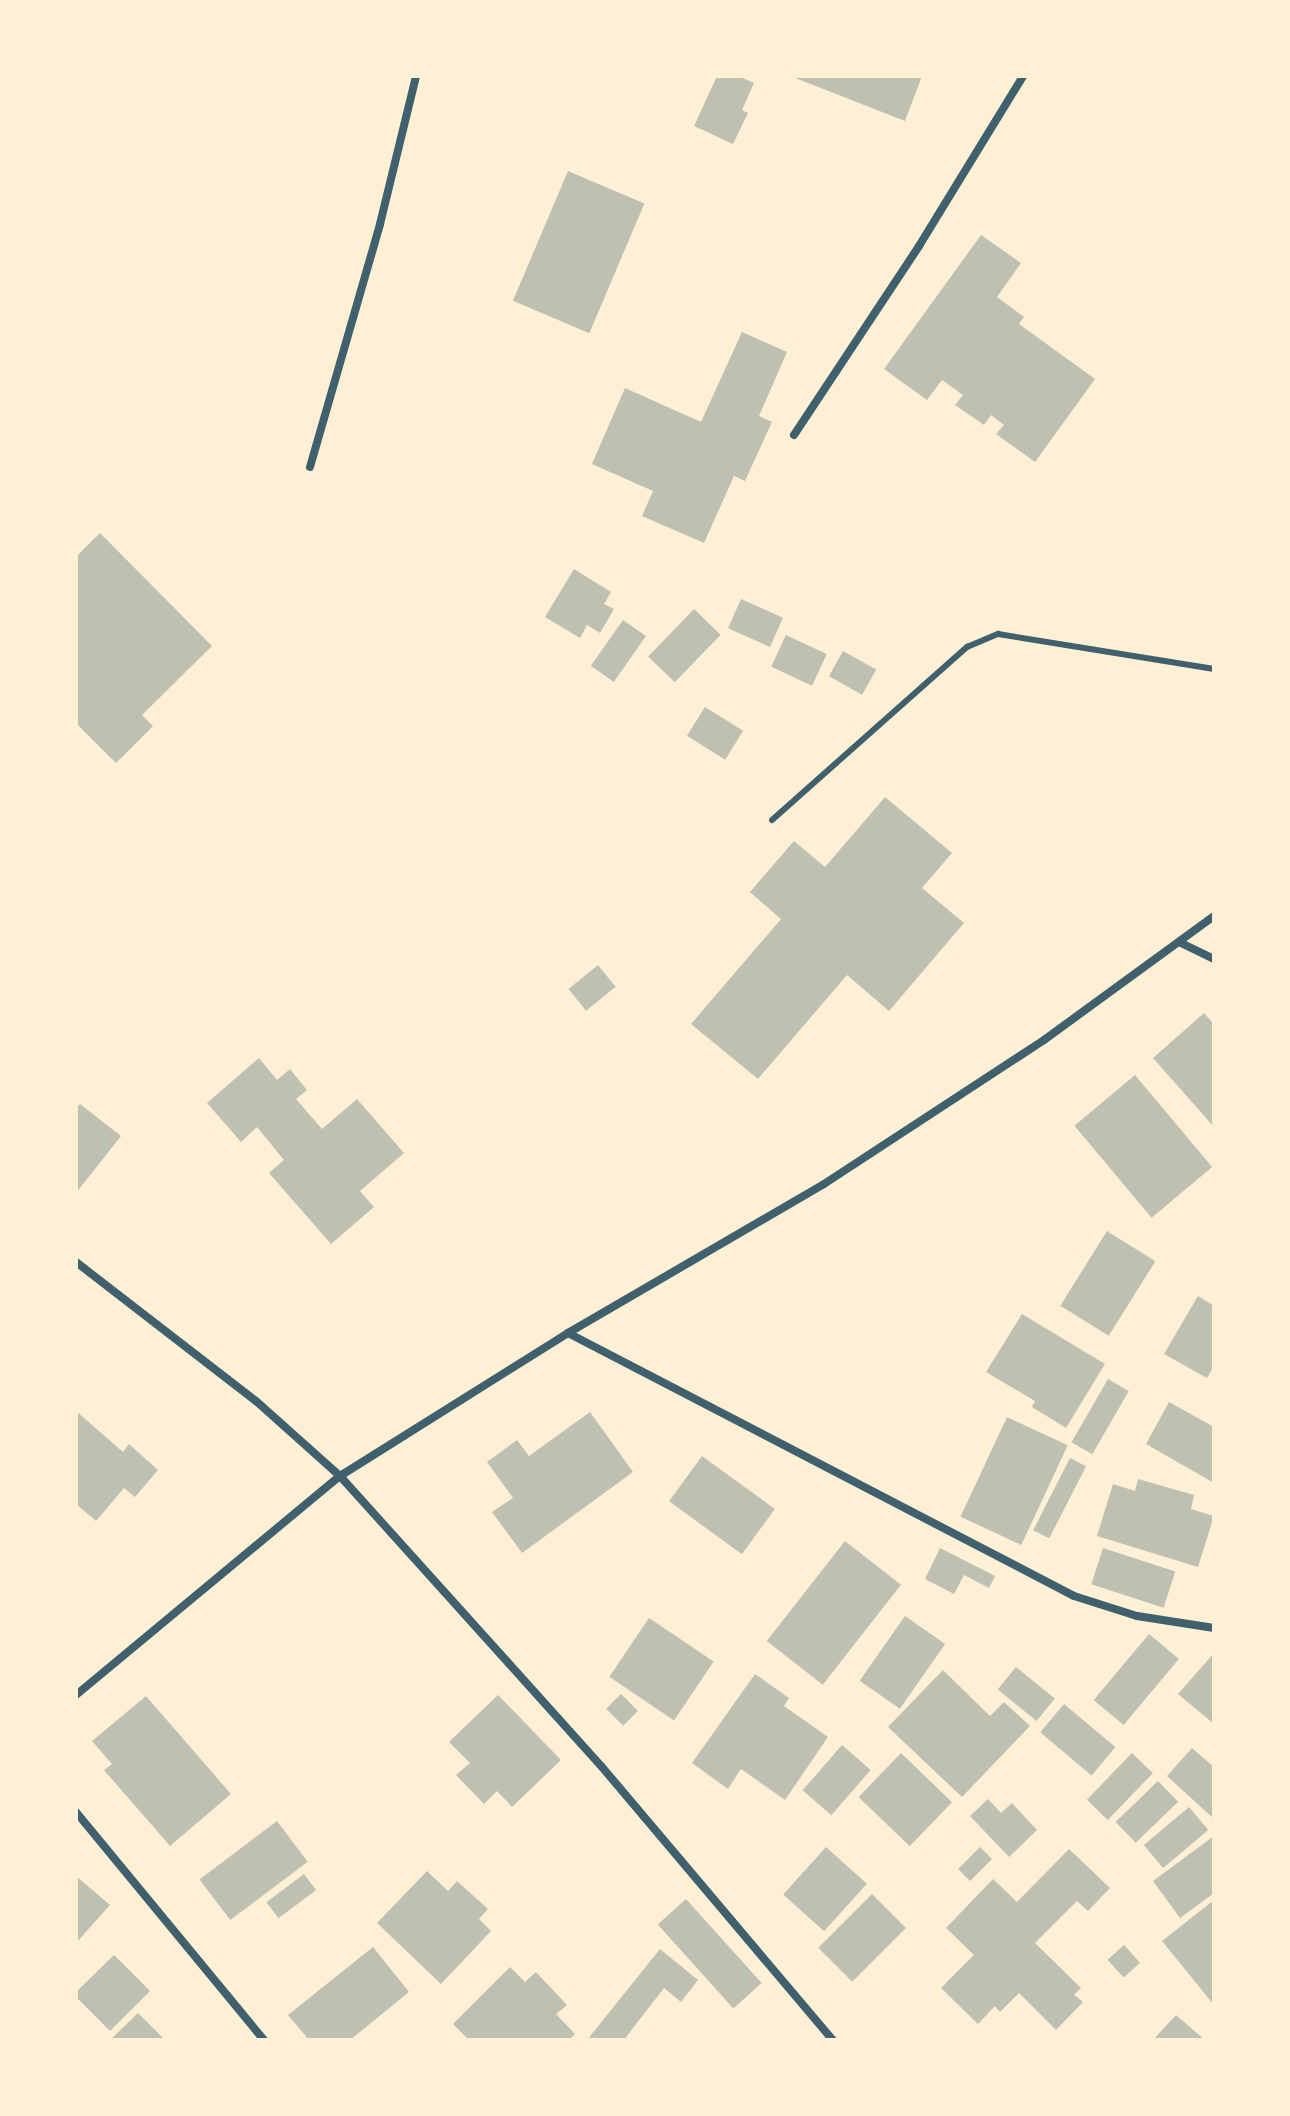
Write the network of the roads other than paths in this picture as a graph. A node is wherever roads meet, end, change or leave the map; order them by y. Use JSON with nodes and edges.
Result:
{"nodes":[{"id":1,"x":416,"y":76,"type":"edge"},
{"id":2,"x":1023,"y":76,"type":"edge"},
{"id":3,"x":794,"y":435,"type":"dead end"},
{"id":4,"x":310,"y":467,"type":"dead end"},
{"id":5,"x":1214,"y":669,"type":"edge"},
{"id":6,"x":772,"y":820,"type":"dead end"},
{"id":7,"x":1214,"y":916,"type":"edge"},
{"id":8,"x":1181,"y":943,"type":"junction"},
{"id":9,"x":1214,"y":959,"type":"edge"},
{"id":10,"x":76,"y":1262,"type":"edge"},
{"id":11,"x":568,"y":1333,"type":"junction"},
{"id":12,"x":340,"y":1476,"type":"junction"},
{"id":13,"x":1214,"y":1628,"type":"edge"},
{"id":14,"x":76,"y":1695,"type":"edge"},
{"id":15,"x":76,"y":1812,"type":"edge"},
{"id":16,"x":264,"y":2040,"type":"edge"},
{"id":17,"x":833,"y":2040,"type":"edge"}],
"edges":[{"from":1,"to":4,"type":"street"},
{"from":2,"to":3,"type":"street"},
{"from":5,"to":6,"type":"lane"},
{"from":7,"to":8,"type":"street"},
{"from":8,"to":9,"type":"street"},
{"from":8,"to":11,"type":"street"},
{"from":10,"to":12,"type":"street"},
{"from":11,"to":12,"type":"street"},
{"from":11,"to":13,"type":"street"},
{"from":12,"to":14,"type":"street"},
{"from":12,"to":17,"type":"street"},
{"from":15,"to":16,"type":"street"}]}
